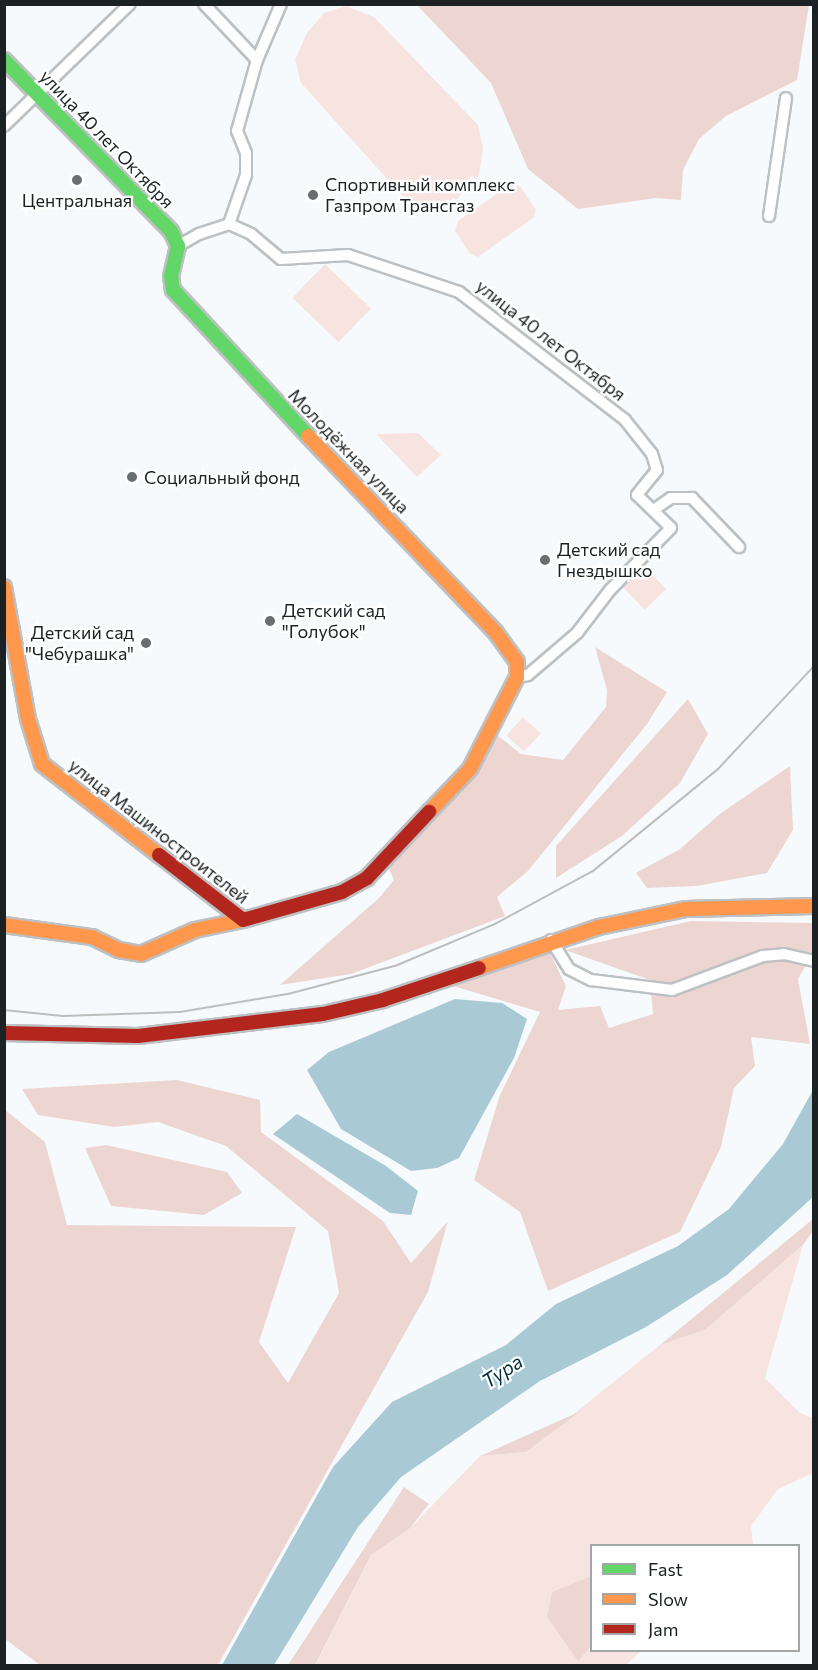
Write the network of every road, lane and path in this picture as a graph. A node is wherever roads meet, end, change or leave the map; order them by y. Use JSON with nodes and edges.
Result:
{"nodes":[{"id":1,"x":130,"y":4,"type":"edge"},
{"id":2,"x":204,"y":4,"type":"edge"},
{"id":3,"x":281,"y":4,"type":"edge"},
{"id":4,"x":4,"y":60,"type":"edge"},
{"id":5,"x":257,"y":60,"type":"junction"},
{"id":6,"x":38,"y":94,"type":"junction"},
{"id":7,"x":786,"y":98,"type":"dead end"},
{"id":8,"x":4,"y":126,"type":"edge"},
{"id":9,"x":769,"y":216,"type":"dead end"},
{"id":10,"x":229,"y":224,"type":"junction"},
{"id":11,"x":178,"y":246,"type":"junction"},
{"id":12,"x":655,"y":509,"type":"junction"},
{"id":13,"x":739,"y":547,"type":"dead end"},
{"id":14,"x":4,"y":587,"type":"edge"},
{"id":15,"x":517,"y":677,"type":"junction"},
{"id":16,"x":813,"y":906,"type":"edge"},
{"id":17,"x":243,"y":920,"type":"junction"},
{"id":18,"x":4,"y":926,"type":"edge"},
{"id":19,"x":551,"y":940,"type":"junction"},
{"id":20,"x":813,"y":961,"type":"edge"},
{"id":21,"x":4,"y":1033,"type":"edge"}],
"edges":[{"from":1,"to":6,"type":"street"},
{"from":2,"to":5,"type":"street"},
{"from":3,"to":5,"type":"street"},
{"from":4,"to":6,"type":"street","name":"улица 40 лет Октября"},
{"from":5,"to":10,"type":"street"},
{"from":6,"to":8,"type":"street"},
{"from":6,"to":11,"type":"street","name":"улица 40 лет Октября"},
{"from":7,"to":9,"type":"street"},
{"from":10,"to":11,"type":"street"},
{"from":10,"to":12,"type":"street","name":"улица 40 лет Октября"},
{"from":11,"to":15,"type":"street","name":"Молодёжная улица"},
{"from":12,"to":13,"type":"street"},
{"from":12,"to":15,"type":"street"},
{"from":14,"to":17,"type":"street","name":"улица Машиностроителей"},
{"from":15,"to":17,"type":"street","name":"улица Машиностроителей"},
{"from":16,"to":19,"type":"street"},
{"from":17,"to":18,"type":"street"},
{"from":19,"to":20,"type":"street"},
{"from":19,"to":21,"type":"street"}]}
